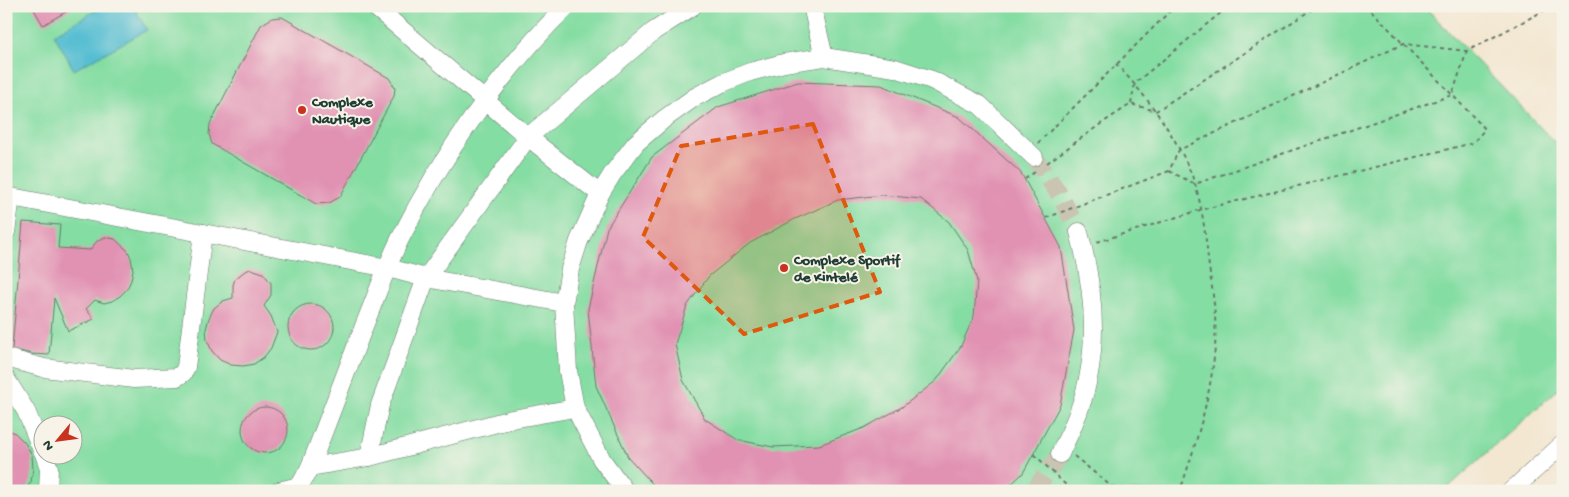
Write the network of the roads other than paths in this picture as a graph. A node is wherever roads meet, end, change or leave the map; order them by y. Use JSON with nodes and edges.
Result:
{"nodes":[{"id":1,"x":374,"y":6,"type":"edge"},
{"id":2,"x":567,"y":6,"type":"edge"},
{"id":3,"x":693,"y":6,"type":"edge"},
{"id":4,"x":812,"y":6,"type":"edge"},
{"id":5,"x":824,"y":57,"type":"junction"},
{"id":6,"x":486,"y":100,"type":"junction"},
{"id":7,"x":528,"y":137,"type":"junction"},
{"id":8,"x":1032,"y":155,"type":"tunnel mouth"},
{"id":9,"x":600,"y":194,"type":"junction"},
{"id":10,"x":8,"y":196,"type":"edge"},
{"id":11,"x":6,"y":232,"type":"edge"},
{"id":12,"x":203,"y":233,"type":"junction"},
{"id":13,"x":1080,"y":239,"type":"tunnel mouth"},
{"id":14,"x":388,"y":268,"type":"junction"},
{"id":15,"x":426,"y":278,"type":"junction"},
{"id":16,"x":564,"y":303,"type":"junction"},
{"id":17,"x":6,"y":358,"type":"edge"},
{"id":18,"x":6,"y":379,"type":"edge"},
{"id":19,"x":575,"y":408,"type":"junction"},
{"id":20,"x":32,"y":426,"type":"edge"},
{"id":21,"x":1563,"y":444,"type":"edge"},
{"id":22,"x":1061,"y":451,"type":"tunnel mouth"},
{"id":23,"x":368,"y":457,"type":"junction"},
{"id":24,"x":48,"y":464,"type":"edge"},
{"id":25,"x":310,"y":467,"type":"junction"},
{"id":26,"x":298,"y":488,"type":"edge"},
{"id":27,"x":48,"y":491,"type":"edge"},
{"id":28,"x":279,"y":491,"type":"edge"},
{"id":29,"x":625,"y":491,"type":"edge"},
{"id":30,"x":1511,"y":491,"type":"edge"}],
"edges":[{"from":1,"to":6,"type":"street"},
{"from":2,"to":6,"type":"street"},
{"from":3,"to":7,"type":"street"},
{"from":4,"to":5,"type":"street"},
{"from":5,"to":8,"type":"street"},
{"from":5,"to":9,"type":"street"},
{"from":6,"to":7,"type":"street"},
{"from":6,"to":14,"type":"street"},
{"from":7,"to":9,"type":"street"},
{"from":7,"to":15,"type":"street"},
{"from":9,"to":16,"type":"street"},
{"from":10,"to":11,"type":"street"},
{"from":10,"to":12,"type":"street"},
{"from":12,"to":14,"type":"street"},
{"from":12,"to":17,"type":"street"},
{"from":13,"to":22,"type":"street"},
{"from":14,"to":15,"type":"street"},
{"from":14,"to":25,"type":"street"},
{"from":15,"to":16,"type":"street"},
{"from":15,"to":23,"type":"street"},
{"from":16,"to":19,"type":"street"},
{"from":18,"to":20,"type":"street"},
{"from":19,"to":23,"type":"street"},
{"from":19,"to":29,"type":"street"},
{"from":21,"to":30,"type":"street"},
{"from":23,"to":25,"type":"street"},
{"from":24,"to":27,"type":"street"},
{"from":25,"to":26,"type":"street"},
{"from":26,"to":28,"type":"street"}]}
